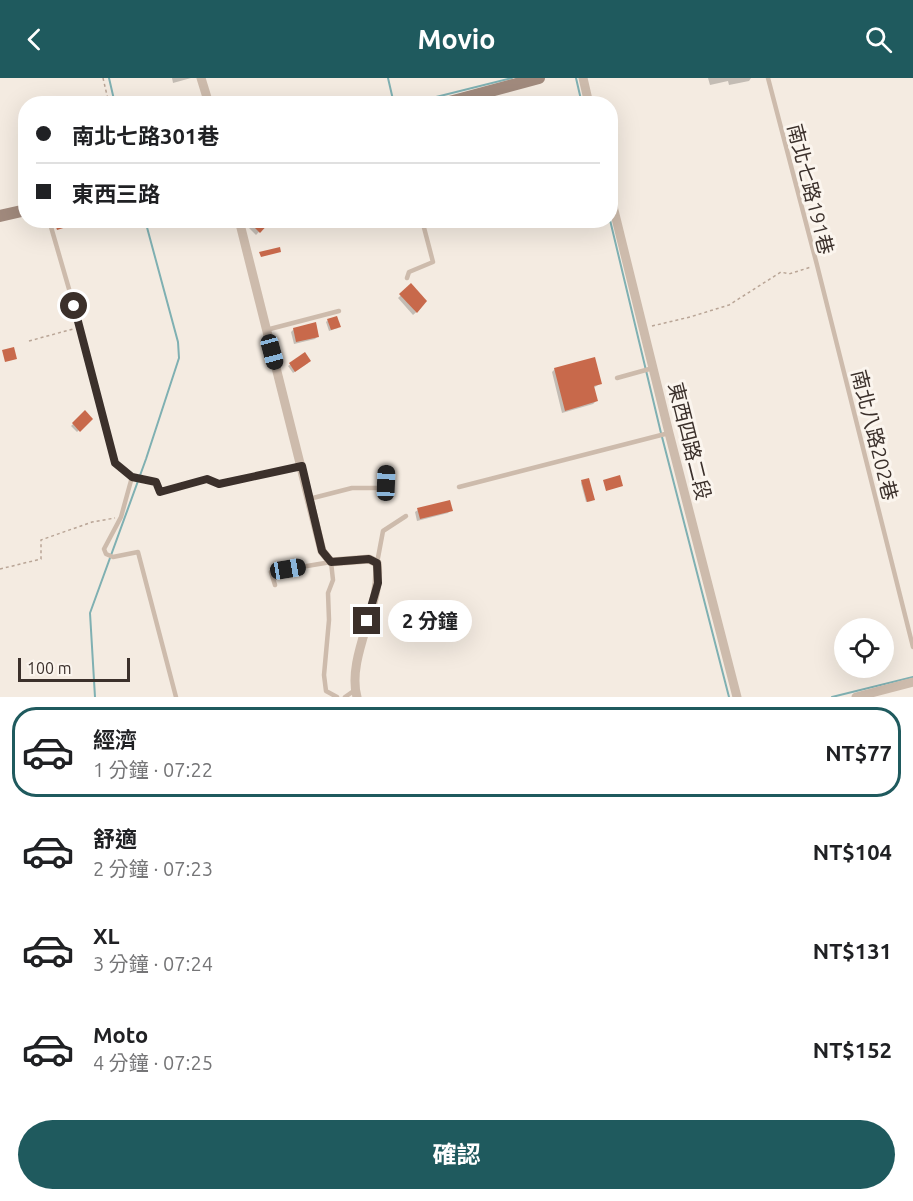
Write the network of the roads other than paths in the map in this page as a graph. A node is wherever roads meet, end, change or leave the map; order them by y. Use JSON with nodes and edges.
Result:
{"nodes":[{"id":1,"x":201,"y":78,"type":"edge"},
{"id":2,"x":539,"y":78,"type":"edge"},
{"id":3,"x":583,"y":78,"type":"edge"},
{"id":4,"x":768,"y":78,"type":"edge"},
{"id":5,"x":206,"y":96,"type":"edge"},
{"id":6,"x":472,"y":96,"type":"edge"},
{"id":7,"x":587,"y":96,"type":"edge"},
{"id":8,"x":18,"y":212,"type":"edge"},
{"id":9,"x":0,"y":216,"type":"edge"},
{"id":10,"x":618,"y":227,"type":"edge"},
{"id":11,"x":51,"y":228,"type":"edge"},
{"id":12,"x":241,"y":228,"type":"edge"},
{"id":13,"x":424,"y":228,"type":"edge"},
{"id":14,"x":817,"y":265,"type":"joint"},
{"id":15,"x":406,"y":278,"type":"dead end"},
{"id":16,"x":339,"y":311,"type":"dead end"},
{"id":17,"x":266,"y":330,"type":"junction"},
{"id":18,"x":653,"y":368,"type":"junction"},
{"id":19,"x":617,"y":378,"type":"dead end"},
{"id":20,"x":669,"y":433,"type":"junction"},
{"id":21,"x":302,"y":466,"type":"junction"},
{"id":22,"x":386,"y":467,"type":"dead end"},
{"id":23,"x":132,"y":477,"type":"junction"},
{"id":24,"x":459,"y":487,"type":"dead end"},
{"id":25,"x":309,"y":499,"type":"junction"},
{"id":26,"x":406,"y":516,"type":"dead end"},
{"id":27,"x":331,"y":562,"type":"junction"},
{"id":28,"x":377,"y":563,"type":"junction"},
{"id":29,"x":275,"y":585,"type":"dead end"},
{"id":30,"x":913,"y":647,"type":"edge"},
{"id":31,"x":913,"y":682,"type":"edge"},
{"id":32,"x":356,"y":694,"type":"edge"},
{"id":33,"x":176,"y":697,"type":"edge"},
{"id":34,"x":337,"y":697,"type":"edge"},
{"id":35,"x":345,"y":697,"type":"edge"},
{"id":36,"x":737,"y":697,"type":"edge"},
{"id":37,"x":856,"y":697,"type":"edge"}],
"edges":[{"from":1,"to":5,"type":"street"},
{"from":2,"to":6,"type":"street"},
{"from":3,"to":7,"type":"street"},
{"from":4,"to":14,"type":"lane","name":"南北七路191巷"},
{"from":8,"to":9,"type":"street"},
{"from":10,"to":18,"type":"street","name":"東西四路二段"},
{"from":11,"to":23,"type":"lane"},
{"from":12,"to":17,"type":"street"},
{"from":13,"to":15,"type":"lane"},
{"from":14,"to":30,"type":"lane","name":"南北八路202巷"},
{"from":16,"to":17,"type":"lane"},
{"from":17,"to":21,"type":"street"},
{"from":18,"to":19,"type":"lane"},
{"from":18,"to":20,"type":"street","name":"東西四路二段"},
{"from":20,"to":24,"type":"lane"},
{"from":20,"to":36,"type":"street","name":"東西四路二段"},
{"from":21,"to":23,"type":"lane"},
{"from":21,"to":25,"type":"street"},
{"from":22,"to":25,"type":"lane"},
{"from":23,"to":33,"type":"lane"},
{"from":25,"to":27,"type":"street"},
{"from":26,"to":28,"type":"lane"},
{"from":27,"to":28,"type":"street"},
{"from":27,"to":29,"type":"lane"},
{"from":27,"to":34,"type":"lane"},
{"from":28,"to":32,"type":"street"},
{"from":31,"to":37,"type":"street"},
{"from":32,"to":35,"type":"lane"}]}
